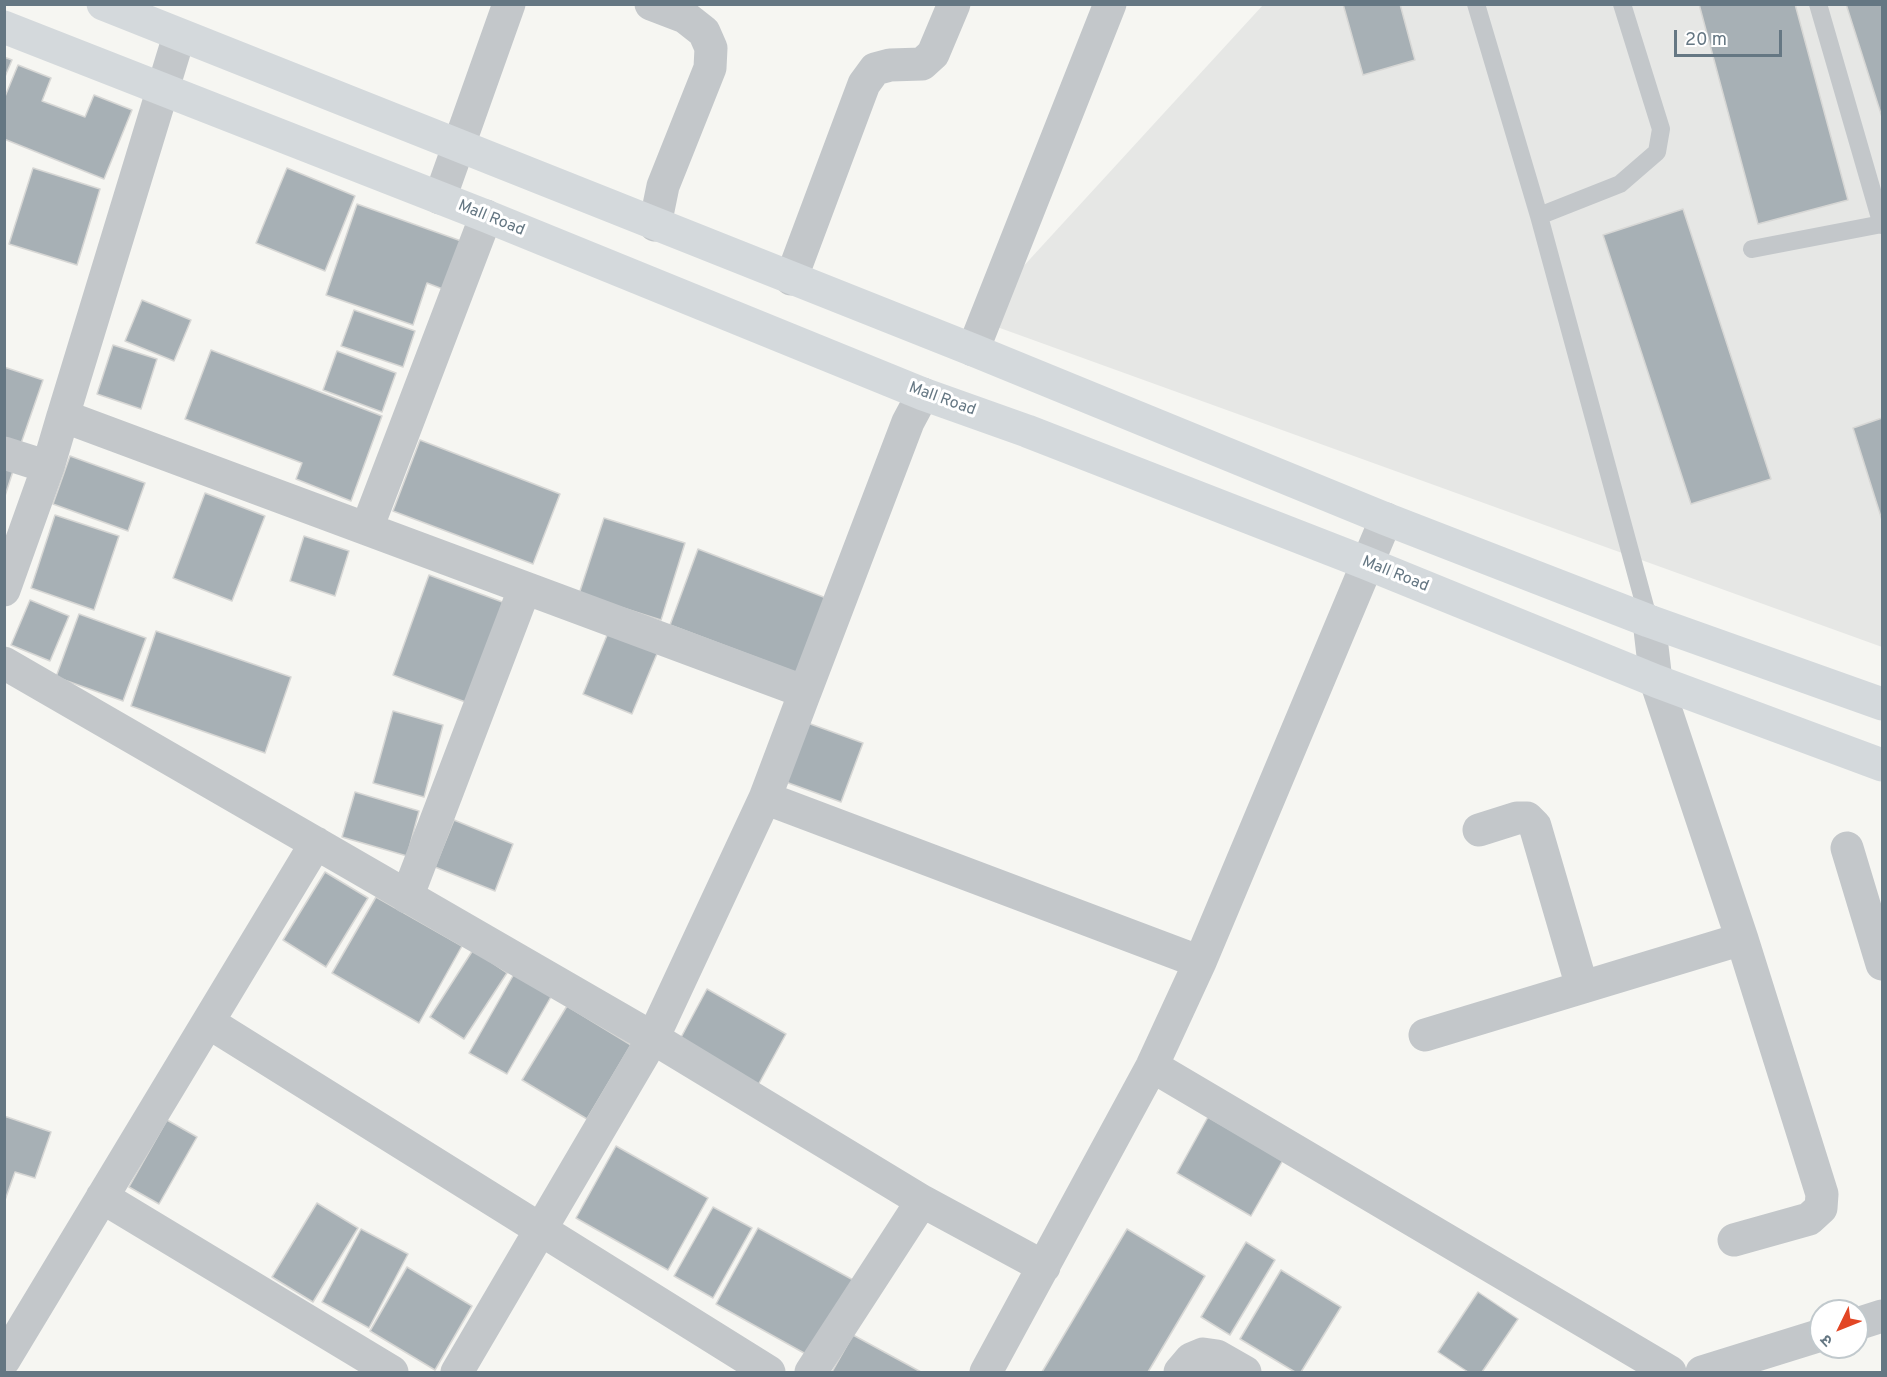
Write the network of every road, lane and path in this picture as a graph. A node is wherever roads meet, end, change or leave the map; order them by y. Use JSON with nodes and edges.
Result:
{"nodes":[{"id":1,"x":103,"y":4,"type":"edge"},
{"id":2,"x":509,"y":4,"type":"edge"},
{"id":3,"x":651,"y":4,"type":"edge"},
{"id":4,"x":954,"y":4,"type":"edge"},
{"id":5,"x":1110,"y":4,"type":"edge"},
{"id":6,"x":1476,"y":4,"type":"edge"},
{"id":7,"x":1622,"y":4,"type":"edge"},
{"id":8,"x":1818,"y":4,"type":"edge"},
{"id":9,"x":688,"y":11,"type":"edge"},
{"id":10,"x":4,"y":27,"type":"edge"},
{"id":11,"x":179,"y":36,"type":"junction"},
{"id":12,"x":162,"y":89,"type":"junction"},
{"id":13,"x":460,"y":146,"type":"junction"},
{"id":14,"x":440,"y":198,"type":"junction"},
{"id":15,"x":486,"y":216,"type":"junction"},
{"id":16,"x":1539,"y":216,"type":"junction"},
{"id":17,"x":1882,"y":224,"type":"edge"},
{"id":18,"x":655,"y":225,"type":"junction"},
{"id":19,"x":1752,"y":249,"type":"dead end"},
{"id":20,"x":791,"y":279,"type":"junction"},
{"id":21,"x":973,"y":350,"type":"junction"},
{"id":22,"x":923,"y":394,"type":"junction"},
{"id":23,"x":63,"y":416,"type":"junction"},
{"id":24,"x":4,"y":453,"type":"edge"},
{"id":25,"x":48,"y":467,"type":"junction"},
{"id":26,"x":1386,"y":519,"type":"junction"},
{"id":27,"x":367,"y":528,"type":"junction"},
{"id":28,"x":1366,"y":563,"type":"junction"},
{"id":29,"x":4,"y":590,"type":"edge"},
{"id":30,"x":524,"y":590,"type":"junction"},
{"id":31,"x":1649,"y":621,"type":"junction"},
{"id":32,"x":4,"y":663,"type":"edge"},
{"id":33,"x":1656,"y":681,"type":"junction"},
{"id":34,"x":805,"y":692,"type":"junction"},
{"id":35,"x":1882,"y":704,"type":"edge"},
{"id":36,"x":1882,"y":765,"type":"edge"},
{"id":37,"x":765,"y":798,"type":"junction"},
{"id":38,"x":1479,"y":830,"type":"dead end"},
{"id":39,"x":316,"y":843,"type":"junction"},
{"id":40,"x":1847,"y":848,"type":"dead end"},
{"id":41,"x":407,"y":897,"type":"junction"},
{"id":42,"x":1742,"y":939,"type":"junction"},
{"id":43,"x":1200,"y":962,"type":"junction"},
{"id":44,"x":1882,"y":964,"type":"edge"},
{"id":45,"x":1582,"y":987,"type":"junction"},
{"id":46,"x":208,"y":1022,"type":"junction"},
{"id":47,"x":1425,"y":1035,"type":"dead end"},
{"id":48,"x":653,"y":1038,"type":"junction"},
{"id":49,"x":1152,"y":1066,"type":"junction"},
{"id":50,"x":102,"y":1197,"type":"junction"},
{"id":51,"x":922,"y":1201,"type":"junction"},
{"id":52,"x":541,"y":1229,"type":"junction"},
{"id":53,"x":1734,"y":1240,"type":"dead end"},
{"id":54,"x":1044,"y":1267,"type":"junction"},
{"id":55,"x":1809,"y":1339,"type":"edge"},
{"id":56,"x":4,"y":1360,"type":"edge"},
{"id":57,"x":392,"y":1372,"type":"edge"},
{"id":58,"x":457,"y":1372,"type":"edge"},
{"id":59,"x":770,"y":1372,"type":"edge"},
{"id":60,"x":811,"y":1372,"type":"edge"},
{"id":61,"x":986,"y":1372,"type":"edge"},
{"id":62,"x":1180,"y":1372,"type":"edge"},
{"id":63,"x":1245,"y":1372,"type":"edge"},
{"id":64,"x":1670,"y":1372,"type":"edge"},
{"id":65,"x":1702,"y":1372,"type":"edge"}],
"edges":[{"from":1,"to":11,"type":"street"},
{"from":2,"to":13,"type":"street"},
{"from":3,"to":9,"type":"street"},
{"from":4,"to":20,"type":"street"},
{"from":5,"to":21,"type":"street"},
{"from":6,"to":16,"type":"lane"},
{"from":7,"to":16,"type":"lane"},
{"from":8,"to":17,"type":"lane"},
{"from":9,"to":18,"type":"street"},
{"from":10,"to":12,"type":"street","name":"Mall Road"},
{"from":11,"to":12,"type":"street"},
{"from":11,"to":13,"type":"street"},
{"from":12,"to":14,"type":"street","name":"Mall Road"},
{"from":12,"to":23,"type":"street"},
{"from":13,"to":14,"type":"street"},
{"from":13,"to":18,"type":"street"},
{"from":14,"to":15,"type":"street","name":"Mall Road"},
{"from":15,"to":22,"type":"street","name":"Mall Road"},
{"from":15,"to":27,"type":"street"},
{"from":16,"to":31,"type":"lane"},
{"from":17,"to":19,"type":"lane"},
{"from":18,"to":20,"type":"street"},
{"from":20,"to":21,"type":"street"},
{"from":21,"to":26,"type":"street"},
{"from":22,"to":28,"type":"street","name":"Mall Road"},
{"from":22,"to":34,"type":"street"},
{"from":23,"to":25,"type":"street"},
{"from":23,"to":27,"type":"street"},
{"from":24,"to":25,"type":"street"},
{"from":25,"to":29,"type":"street"},
{"from":26,"to":28,"type":"street"},
{"from":26,"to":31,"type":"street"},
{"from":27,"to":30,"type":"street"},
{"from":28,"to":33,"type":"street","name":"Mall Road"},
{"from":28,"to":43,"type":"street"},
{"from":30,"to":34,"type":"street"},
{"from":30,"to":41,"type":"street"},
{"from":31,"to":33,"type":"street"},
{"from":31,"to":35,"type":"street"},
{"from":32,"to":39,"type":"street"},
{"from":33,"to":36,"type":"street","name":"Mall Road"},
{"from":33,"to":42,"type":"street"},
{"from":34,"to":37,"type":"street"},
{"from":37,"to":43,"type":"street"},
{"from":37,"to":48,"type":"street"},
{"from":38,"to":45,"type":"street"},
{"from":39,"to":41,"type":"street"},
{"from":39,"to":46,"type":"street"},
{"from":40,"to":44,"type":"street"},
{"from":41,"to":48,"type":"street"},
{"from":42,"to":45,"type":"street"},
{"from":42,"to":53,"type":"street"},
{"from":43,"to":49,"type":"street"},
{"from":45,"to":47,"type":"street"},
{"from":46,"to":50,"type":"street"},
{"from":46,"to":52,"type":"street"},
{"from":48,"to":51,"type":"street"},
{"from":48,"to":52,"type":"street"},
{"from":49,"to":54,"type":"street"},
{"from":49,"to":64,"type":"street"},
{"from":50,"to":56,"type":"street"},
{"from":50,"to":57,"type":"street"},
{"from":51,"to":54,"type":"street"},
{"from":51,"to":60,"type":"street"},
{"from":52,"to":58,"type":"street"},
{"from":52,"to":59,"type":"street"},
{"from":54,"to":61,"type":"street"},
{"from":55,"to":65,"type":"street"},
{"from":62,"to":63,"type":"street"}]}
